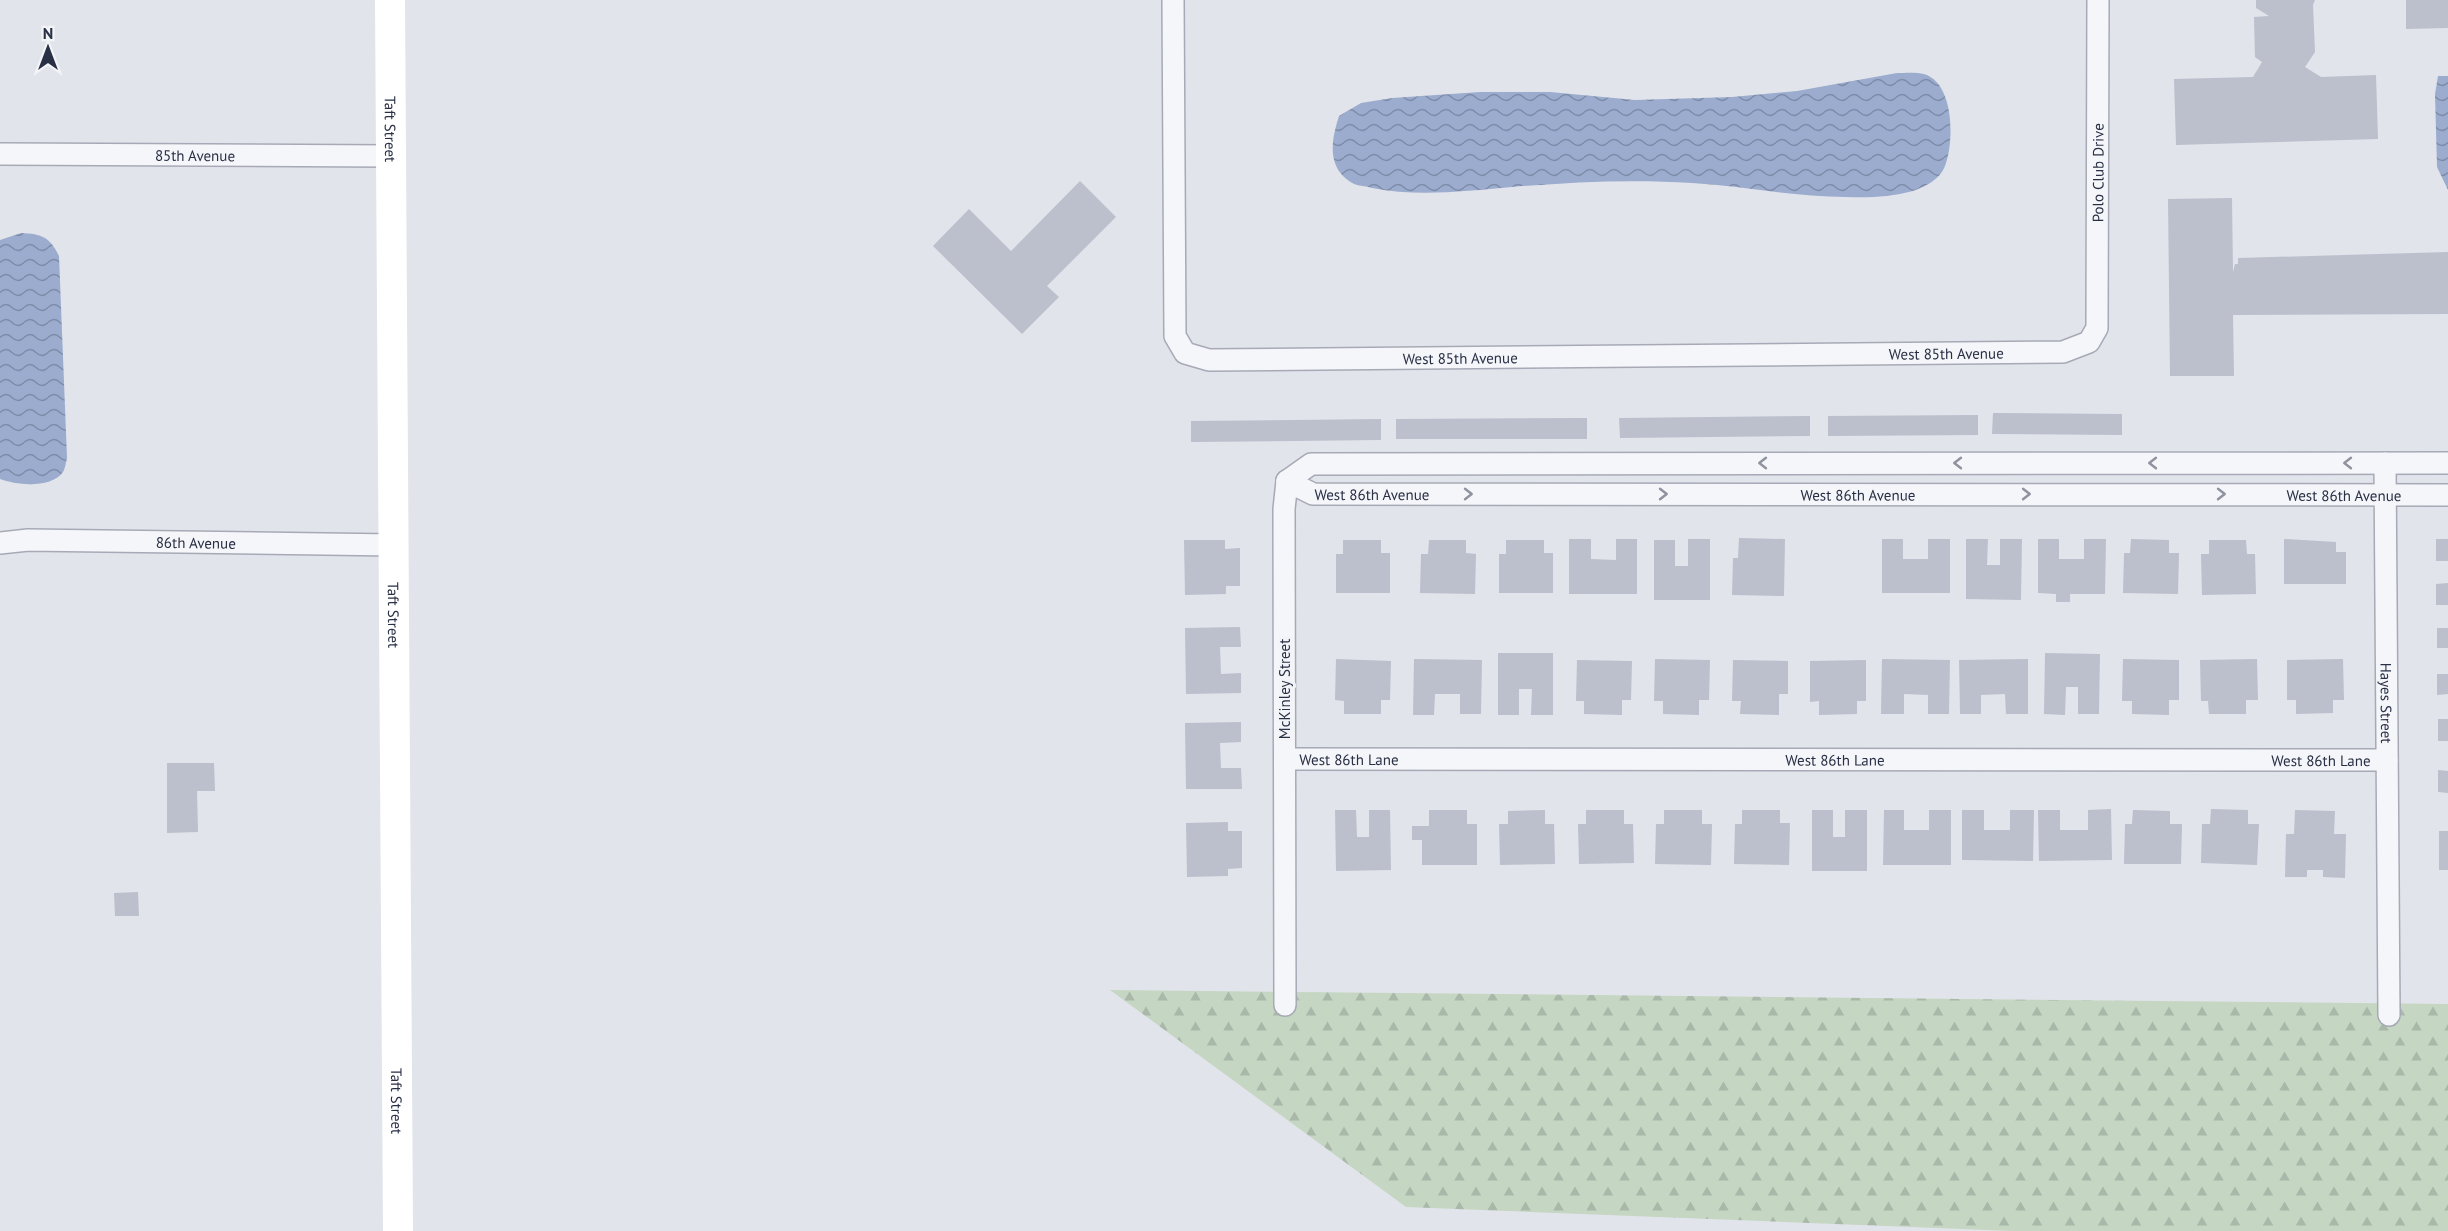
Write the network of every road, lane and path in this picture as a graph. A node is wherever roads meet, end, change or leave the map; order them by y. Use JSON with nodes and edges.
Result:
{"nodes":[{"id":1,"x":390,"y":0,"type":"edge"},
{"id":2,"x":1173,"y":0,"type":"edge"},
{"id":3,"x":2098,"y":0,"type":"edge"},
{"id":4,"x":0,"y":154,"type":"edge"},
{"id":5,"x":391,"y":156,"type":"junction"},
{"id":6,"x":2089,"y":342,"type":"joint"},
{"id":7,"x":2385,"y":463,"type":"junction"},
{"id":8,"x":2448,"y":463,"type":"edge"},
{"id":9,"x":1287,"y":481,"type":"junction"},
{"id":10,"x":2386,"y":494,"type":"junction"},
{"id":11,"x":2448,"y":495,"type":"edge"},
{"id":12,"x":0,"y":543,"type":"edge"},
{"id":13,"x":394,"y":545,"type":"junction"},
{"id":14,"x":1285,"y":759,"type":"junction"},
{"id":15,"x":2387,"y":760,"type":"junction"},
{"id":16,"x":1285,"y":1005,"type":"dead end"},
{"id":17,"x":2389,"y":1015,"type":"dead end"},
{"id":18,"x":398,"y":1231,"type":"edge"}],
"edges":[{"from":1,"to":5,"type":"main road","name":"Taft Street"},
{"from":2,"to":6,"type":"street","name":"West 85th Avenue"},
{"from":3,"to":6,"type":"street","name":"Polo Club Drive"},
{"from":4,"to":5,"type":"street","name":"85th Avenue"},
{"from":5,"to":13,"type":"main road","name":"Taft Street"},
{"from":7,"to":8,"type":"street","name":"West 86th Avenue"},
{"from":7,"to":9,"type":"street","name":"West 86th Avenue","one_way":true},
{"from":7,"to":10,"type":"street","name":"Hayes Street"},
{"from":9,"to":10,"type":"street","name":"West 86th Avenue","one_way":true},
{"from":9,"to":14,"type":"street","name":"McKinley Street"},
{"from":10,"to":11,"type":"street","name":"West 86th Avenue"},
{"from":10,"to":15,"type":"street","name":"Hayes Street"},
{"from":12,"to":13,"type":"street","name":"86th Avenue"},
{"from":13,"to":18,"type":"main road","name":"Taft Street"},
{"from":14,"to":15,"type":"street","name":"West 86th Lane"},
{"from":14,"to":16,"type":"street","name":"McKinley Street"},
{"from":15,"to":17,"type":"street","name":"Hayes Street"}]}
